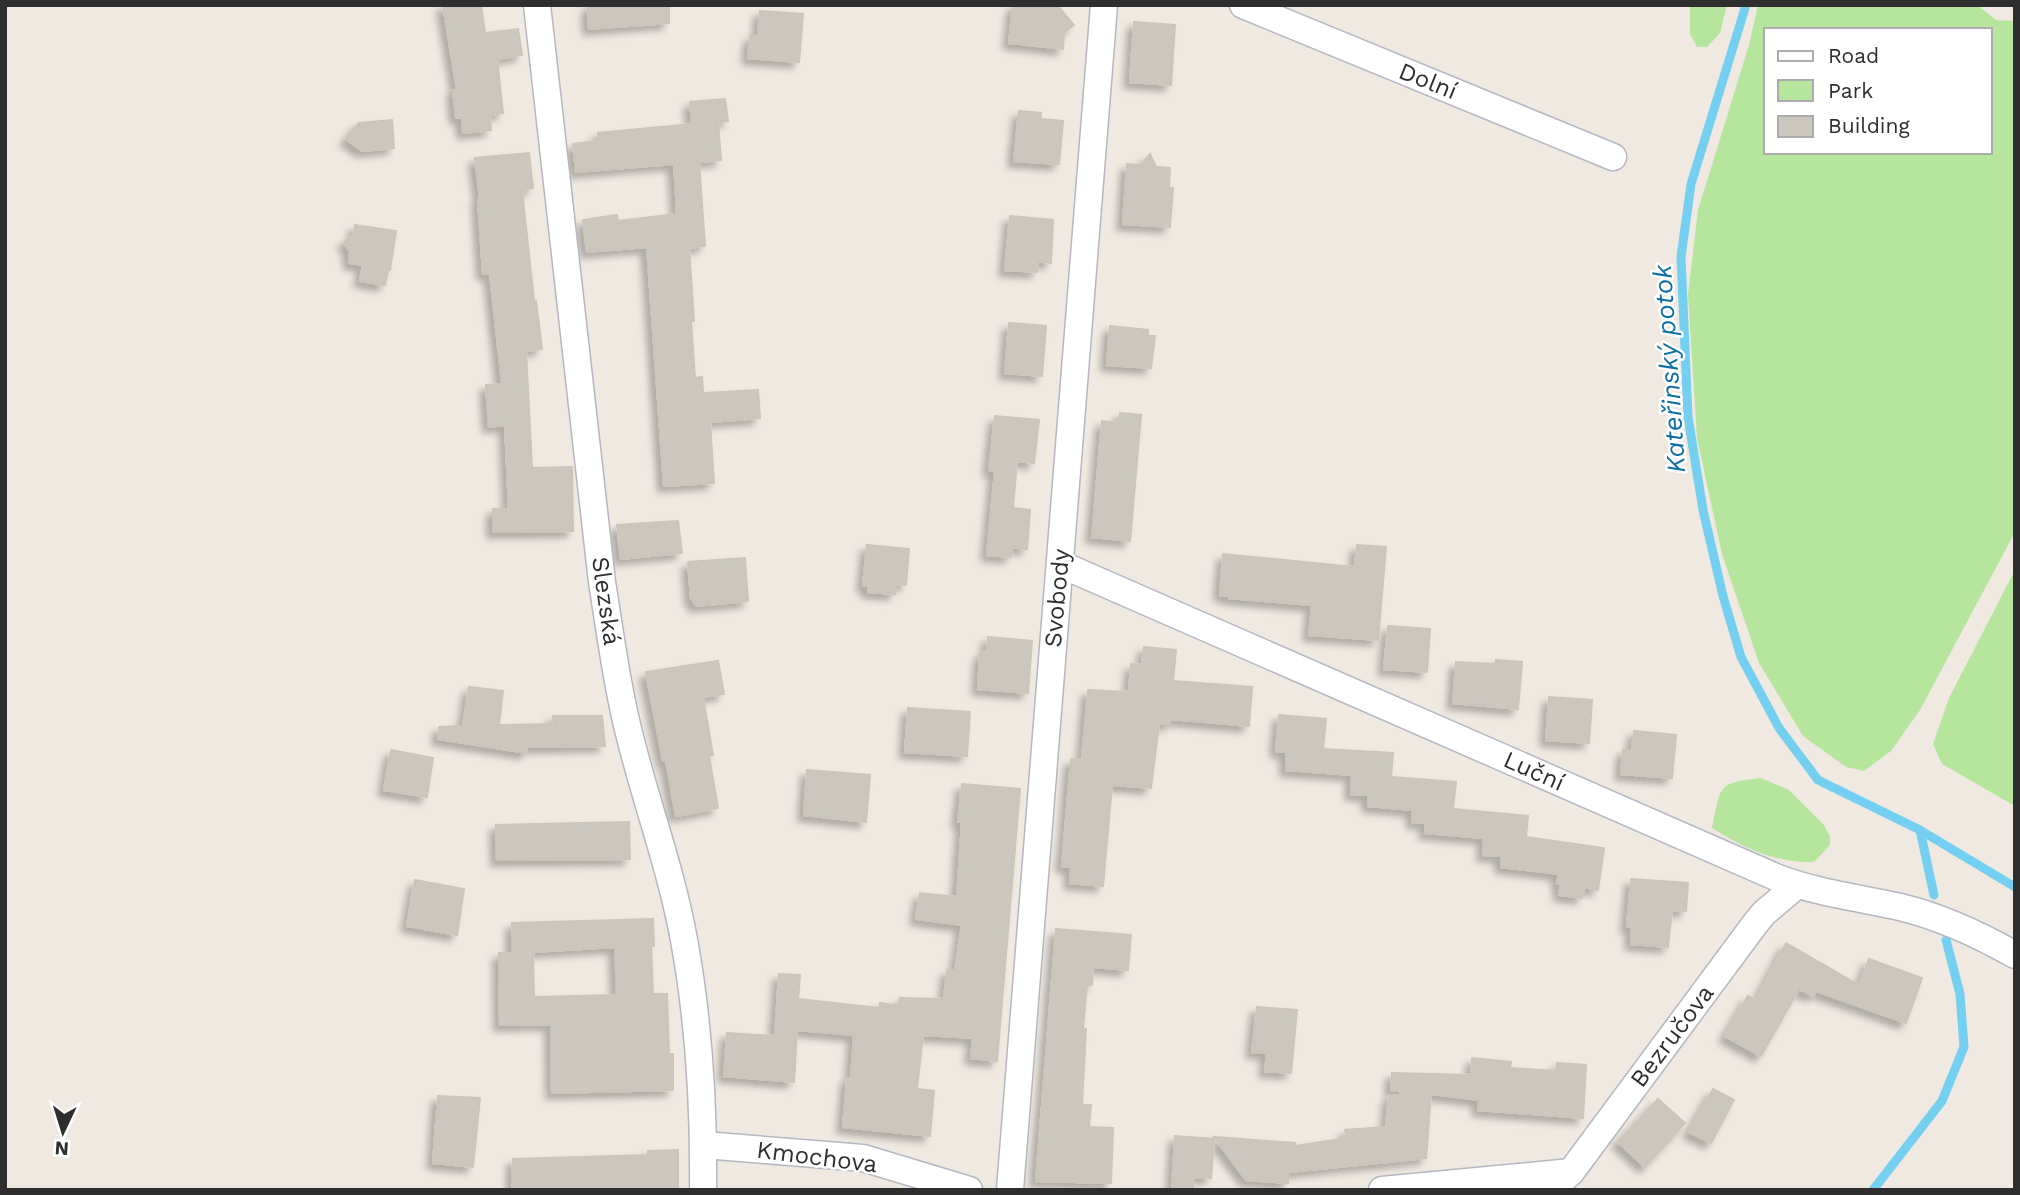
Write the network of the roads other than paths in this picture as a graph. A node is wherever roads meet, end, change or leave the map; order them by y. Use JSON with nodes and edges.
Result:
{"nodes":[{"id":1,"x":537,"y":5,"type":"edge"},
{"id":2,"x":1104,"y":5,"type":"edge"},
{"id":3,"x":1243,"y":5,"type":"edge"},
{"id":4,"x":1614,"y":157,"type":"dead end"},
{"id":5,"x":1060,"y":564,"type":"junction"},
{"id":6,"x":1797,"y":885,"type":"junction"},
{"id":7,"x":2015,"y":955,"type":"edge"},
{"id":8,"x":704,"y":1145,"type":"junction"},
{"id":9,"x":1571,"y":1172,"type":"junction"},
{"id":10,"x":702,"y":1190,"type":"edge"},
{"id":11,"x":969,"y":1190,"type":"edge"},
{"id":12,"x":1010,"y":1190,"type":"edge"},
{"id":13,"x":1382,"y":1190,"type":"edge"},
{"id":14,"x":1551,"y":1190,"type":"edge"}],
"edges":[{"from":1,"to":8,"type":"street","name":"Slezská"},
{"from":2,"to":5,"type":"street","name":"Svobody"},
{"from":3,"to":4,"type":"street","name":"Dolní"},
{"from":5,"to":6,"type":"street","name":"Luční"},
{"from":5,"to":12,"type":"street","name":"Svobody"},
{"from":6,"to":7,"type":"street","name":"Luční"},
{"from":6,"to":9,"type":"street","name":"Bezručova"},
{"from":8,"to":10,"type":"street","name":"Slezská"},
{"from":8,"to":11,"type":"street","name":"Kmochova"},
{"from":9,"to":13,"type":"street"},
{"from":9,"to":14,"type":"street","name":"Bezručova"}]}
